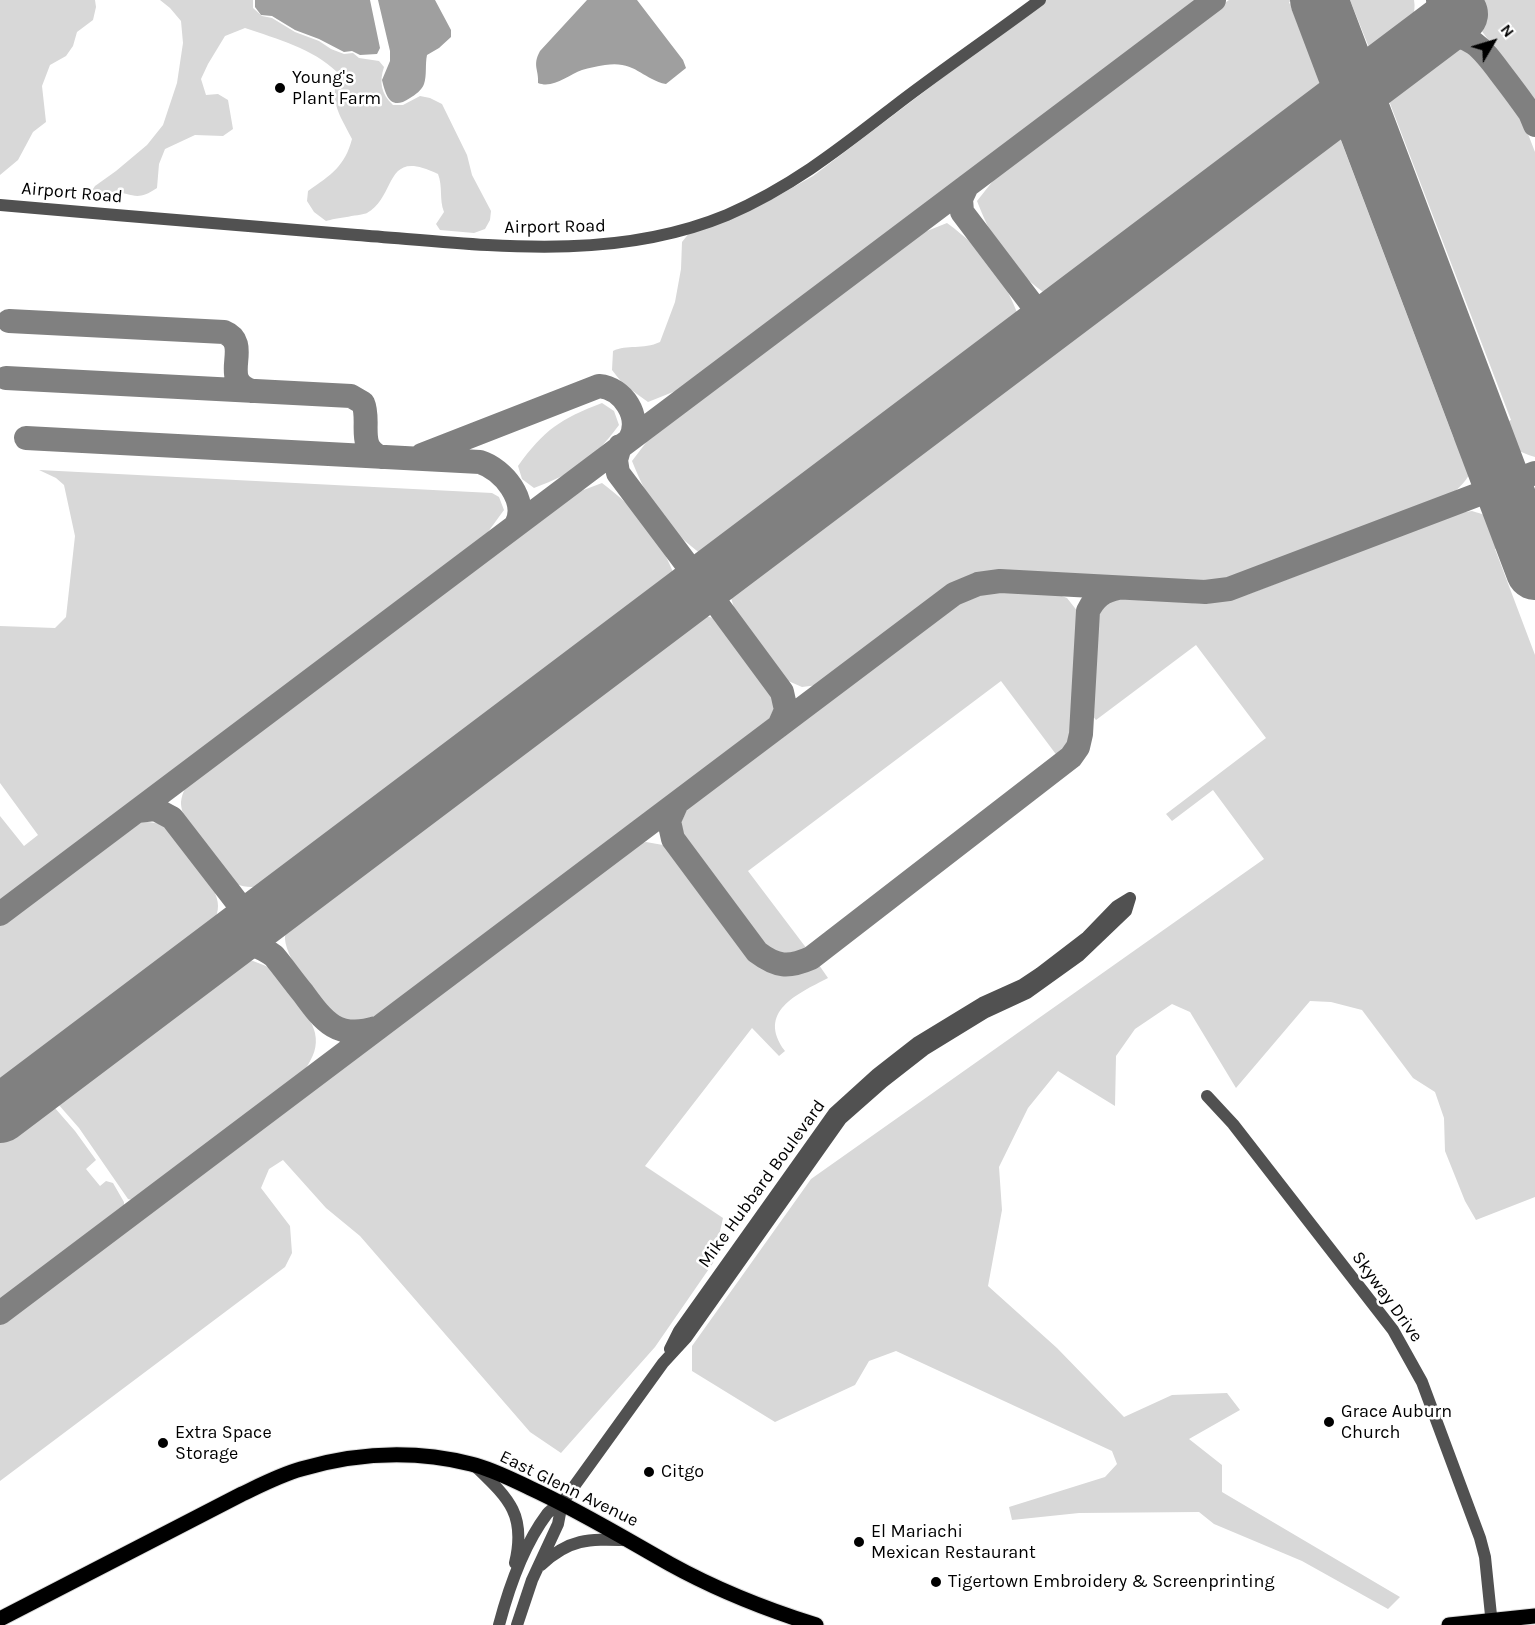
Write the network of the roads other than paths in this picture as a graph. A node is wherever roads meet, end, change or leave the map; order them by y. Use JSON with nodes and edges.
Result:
{"nodes":[{"id":1,"x":1040,"y":0,"type":"edge"},
{"id":2,"x":0,"y":205,"type":"edge"},
{"id":3,"x":1207,"y":1096,"type":"dead end"},
{"id":4,"x":663,"y":1363,"type":"junction"},
{"id":5,"x":473,"y":1464,"type":"junction"},
{"id":6,"x":562,"y":1503,"type":"junction"},
{"id":7,"x":630,"y":1540,"type":"junction"},
{"id":8,"x":536,"y":1570,"type":"junction"},
{"id":9,"x":508,"y":1590,"type":"junction"},
{"id":10,"x":1535,"y":1616,"type":"edge"},
{"id":11,"x":0,"y":1619,"type":"edge"},
{"id":12,"x":1492,"y":1623,"type":"edge"},
{"id":13,"x":499,"y":1625,"type":"edge"},
{"id":14,"x":517,"y":1625,"type":"edge"},
{"id":15,"x":816,"y":1625,"type":"edge"},
{"id":16,"x":1449,"y":1625,"type":"edge"}],
"edges":[{"from":1,"to":2,"type":"street","name":"Airport Road"},
{"from":3,"to":12,"type":"street","name":"Skyway Drive"},
{"from":4,"to":4,"type":"street","name":"Mike Hubbard Boulevard"},
{"from":4,"to":6,"type":"street","name":"Mike Hubbard Boulevard"},
{"from":5,"to":6,"type":"main road","name":"East Glenn Avenue"},
{"from":5,"to":9,"type":"street"},
{"from":5,"to":11,"type":"main road","name":"East Glenn Avenue"},
{"from":6,"to":7,"type":"main road","name":"East Glenn Avenue"},
{"from":6,"to":8,"type":"street"},
{"from":6,"to":9,"type":"street"},
{"from":7,"to":8,"type":"street"},
{"from":7,"to":15,"type":"main road","name":"East Glenn Avenue"},
{"from":8,"to":14,"type":"street"},
{"from":9,"to":13,"type":"street"},
{"from":10,"to":12,"type":"main road"},
{"from":12,"to":16,"type":"main road"}]}
